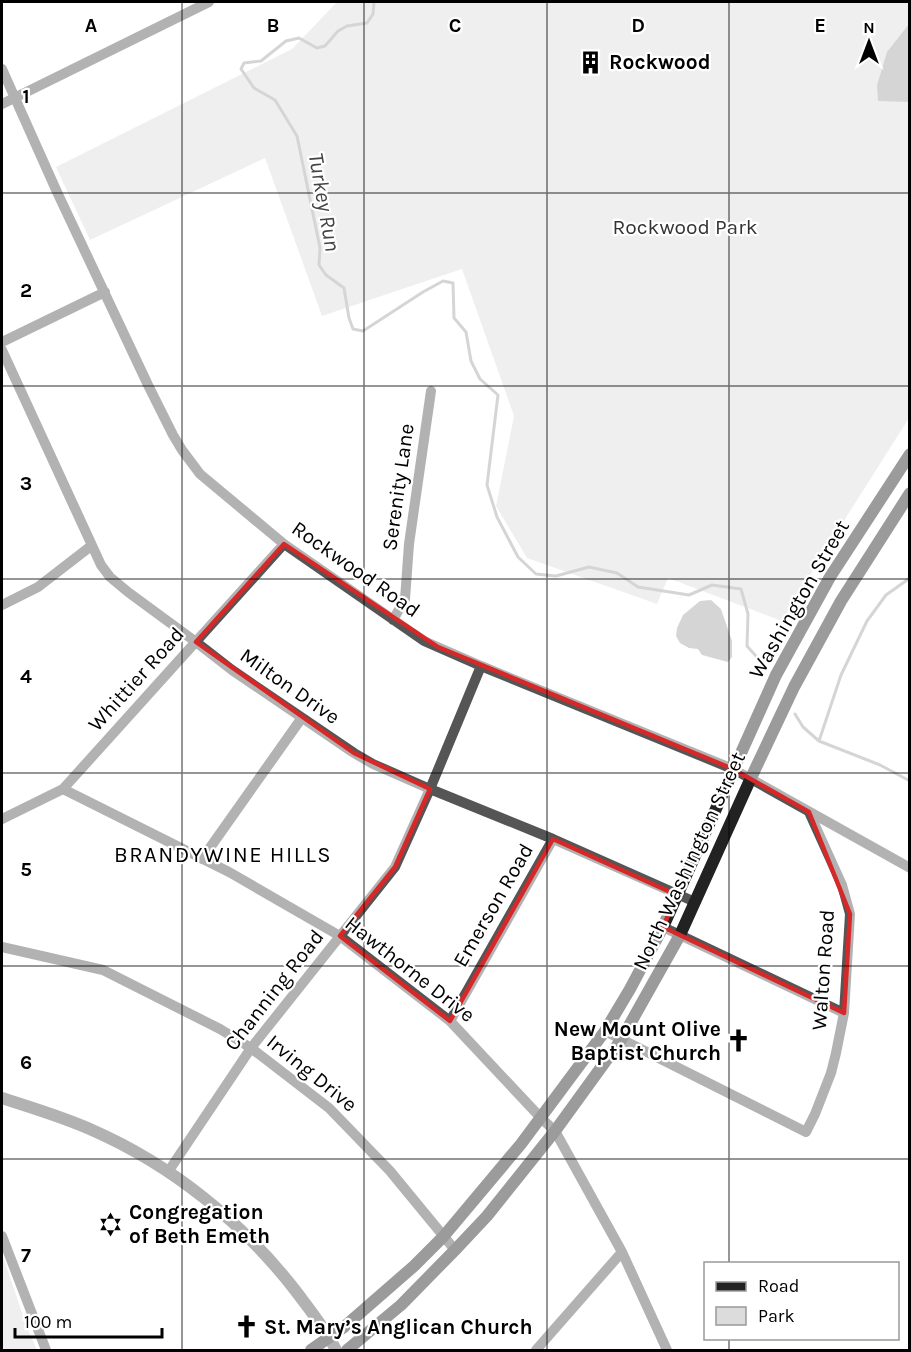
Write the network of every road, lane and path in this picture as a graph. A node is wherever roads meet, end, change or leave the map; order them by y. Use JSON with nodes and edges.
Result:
{"nodes":[{"id":1,"x":209,"y":2,"type":"edge"},
{"id":2,"x":2,"y":69,"type":"edge"},
{"id":3,"x":14,"y":97,"type":"junction"},
{"id":4,"x":2,"y":104,"type":"edge"},
{"id":5,"x":105,"y":292,"type":"junction"},
{"id":6,"x":2,"y":342,"type":"edge"},
{"id":7,"x":2,"y":350,"type":"edge"},
{"id":8,"x":431,"y":391,"type":"dead end"},
{"id":9,"x":909,"y":454,"type":"edge"},
{"id":10,"x":909,"y":493,"type":"edge"},
{"id":11,"x":284,"y":544,"type":"junction"},
{"id":12,"x":91,"y":546,"type":"junction"},
{"id":13,"x":2,"y":605,"type":"edge"},
{"id":14,"x":393,"y":620,"type":"junction"},
{"id":15,"x":196,"y":642,"type":"junction"},
{"id":16,"x":481,"y":666,"type":"junction"},
{"id":17,"x":301,"y":719,"type":"junction"},
{"id":18,"x":733,"y":769,"type":"junction"},
{"id":19,"x":750,"y":780,"type":"junction"},
{"id":20,"x":63,"y":789,"type":"junction"},
{"id":21,"x":430,"y":789,"type":"junction"},
{"id":22,"x":809,"y":812,"type":"junction"},
{"id":23,"x":2,"y":819,"type":"edge"},
{"id":24,"x":553,"y":839,"type":"junction"},
{"id":25,"x":202,"y":859,"type":"junction"},
{"id":26,"x":909,"y":868,"type":"edge"},
{"id":27,"x":677,"y":895,"type":"junction"},
{"id":28,"x":695,"y":902,"type":"junction"},
{"id":29,"x":663,"y":927,"type":"junction"},
{"id":30,"x":680,"y":935,"type":"junction"},
{"id":31,"x":340,"y":936,"type":"junction"},
{"id":32,"x":2,"y":947,"type":"edge"},
{"id":33,"x":844,"y":1013,"type":"junction"},
{"id":34,"x":450,"y":1021,"type":"junction"},
{"id":35,"x":605,"y":1032,"type":"junction"},
{"id":36,"x":621,"y":1040,"type":"junction"},
{"id":37,"x":251,"y":1048,"type":"junction"},
{"id":38,"x":2,"y":1098,"type":"edge"},
{"id":39,"x":541,"y":1118,"type":"junction"},
{"id":40,"x":555,"y":1131,"type":"junction"},
{"id":41,"x":168,"y":1173,"type":"junction"},
{"id":42,"x":2,"y":1236,"type":"edge"},
{"id":43,"x":444,"y":1237,"type":"junction"},
{"id":44,"x":455,"y":1250,"type":"junction"},
{"id":45,"x":622,"y":1252,"type":"junction"},
{"id":46,"x":329,"y":1337,"type":"junction"},
{"id":47,"x":46,"y":1350,"type":"edge"},
{"id":48,"x":311,"y":1350,"type":"edge"},
{"id":49,"x":336,"y":1350,"type":"edge"},
{"id":50,"x":347,"y":1350,"type":"edge"},
{"id":51,"x":536,"y":1350,"type":"edge"},
{"id":52,"x":667,"y":1350,"type":"edge"}],
"edges":[{"from":1,"to":3,"type":"street"},
{"from":2,"to":3,"type":"street","name":"Rockwood Road"},
{"from":3,"to":4,"type":"street"},
{"from":3,"to":5,"type":"street","name":"Rockwood Road"},
{"from":5,"to":6,"type":"street"},
{"from":5,"to":11,"type":"street","name":"Rockwood Road"},
{"from":7,"to":12,"type":"street","name":"Milton Drive"},
{"from":8,"to":14,"type":"street","name":"Serenity Lane"},
{"from":9,"to":18,"type":"main road","name":"Washington Street"},
{"from":10,"to":19,"type":"main road","name":"North Washington Street"},
{"from":11,"to":14,"type":"street","name":"Rockwood Road"},
{"from":11,"to":15,"type":"street","name":"Whittier Road"},
{"from":12,"to":13,"type":"street"},
{"from":12,"to":15,"type":"street","name":"Milton Drive"},
{"from":14,"to":16,"type":"street","name":"Rockwood Road"},
{"from":15,"to":17,"type":"street","name":"Milton Drive"},
{"from":15,"to":20,"type":"street","name":"Whittier Road"},
{"from":16,"to":18,"type":"street","name":"Rockwood Road"},
{"from":16,"to":21,"type":"street","name":"Channing Road"},
{"from":17,"to":21,"type":"street","name":"Milton Drive"},
{"from":17,"to":25,"type":"street"},
{"from":18,"to":19,"type":"street","name":"Rockwood Road"},
{"from":18,"to":27,"type":"main road","name":"North Washington Street"},
{"from":19,"to":22,"type":"street","name":"Rockwood Road"},
{"from":19,"to":28,"type":"main road","name":"North Washington Street"},
{"from":20,"to":23,"type":"street","name":"Whittier Road"},
{"from":20,"to":25,"type":"street","name":"Hawthorne Drive"},
{"from":21,"to":24,"type":"street","name":"Milton Drive"},
{"from":21,"to":31,"type":"street","name":"Channing Road"},
{"from":22,"to":26,"type":"street","name":"Rockwood Road"},
{"from":22,"to":33,"type":"street","name":"Walton Road"},
{"from":24,"to":27,"type":"street","name":"Milton Drive"},
{"from":24,"to":34,"type":"street","name":"Emerson Road"},
{"from":25,"to":31,"type":"street","name":"Hawthorne Drive"},
{"from":27,"to":28,"type":"street","name":"Milton Drive"},
{"from":27,"to":29,"type":"main road","name":"North Washington Street"},
{"from":28,"to":30,"type":"main road","name":"North Washington Street"},
{"from":29,"to":30,"type":"street"},
{"from":29,"to":35,"type":"main road","name":"North Washington Street"},
{"from":30,"to":33,"type":"street"},
{"from":30,"to":36,"type":"main road","name":"North Washington Street"},
{"from":31,"to":34,"type":"street","name":"Hawthorne Drive"},
{"from":31,"to":37,"type":"street","name":"Channing Road"},
{"from":32,"to":37,"type":"street","name":"Irving Drive"},
{"from":33,"to":36,"type":"street","name":"Walton Road"},
{"from":34,"to":39,"type":"street","name":"Hawthorne Drive"},
{"from":35,"to":36,"type":"street"},
{"from":35,"to":39,"type":"main road","name":"North Washington Street"},
{"from":36,"to":40,"type":"main road","name":"North Washington Street"},
{"from":37,"to":41,"type":"street","name":"Channing Road"},
{"from":37,"to":43,"type":"street","name":"Irving Drive"},
{"from":38,"to":41,"type":"street"},
{"from":39,"to":40,"type":"street","name":"Hawthorne Drive"},
{"from":39,"to":43,"type":"main road","name":"North Washington Street"},
{"from":40,"to":44,"type":"main road","name":"North Washington Street"},
{"from":40,"to":45,"type":"street","name":"Hawthorne Drive"},
{"from":41,"to":46,"type":"street"},
{"from":42,"to":47,"type":"street"},
{"from":43,"to":44,"type":"street","name":"Irving Drive"},
{"from":43,"to":46,"type":"main road","name":"North Washington Street"},
{"from":44,"to":50,"type":"main road","name":"North Washington Street"},
{"from":45,"to":51,"type":"street"},
{"from":45,"to":52,"type":"street","name":"Hawthorne Drive"},
{"from":46,"to":48,"type":"main road","name":"North Washington Street"},
{"from":46,"to":49,"type":"street"}]}
